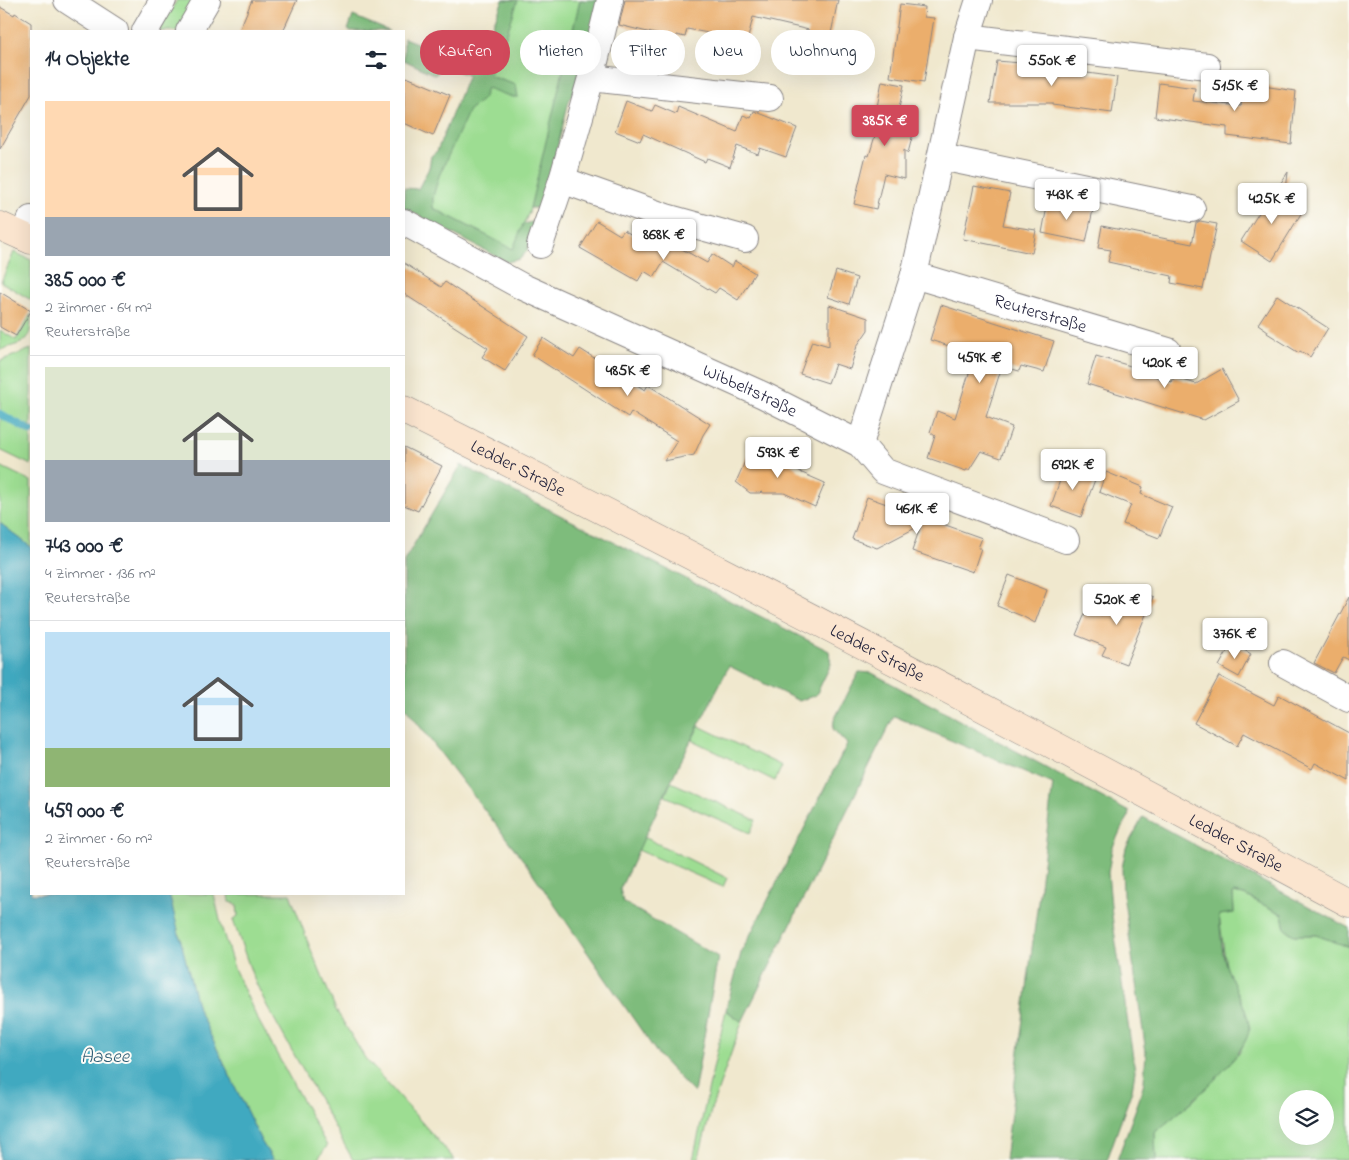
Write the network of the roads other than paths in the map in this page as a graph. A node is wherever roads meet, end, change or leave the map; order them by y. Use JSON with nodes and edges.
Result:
{"nodes":[{"id":1,"x":66,"y":0,"type":"edge"},
{"id":2,"x":163,"y":0,"type":"edge"},
{"id":3,"x":207,"y":0,"type":"edge"},
{"id":4,"x":610,"y":0,"type":"edge"},
{"id":5,"x":979,"y":0,"type":"edge"},
{"id":6,"x":113,"y":30,"type":"edge"},
{"id":7,"x":146,"y":30,"type":"edge"},
{"id":8,"x":190,"y":30,"type":"edge"},
{"id":9,"x":967,"y":37,"type":"junction"},
{"id":10,"x":1207,"y":66,"type":"dead end"},
{"id":11,"x":591,"y":78,"type":"junction"},
{"id":12,"x":770,"y":98,"type":"dead end"},
{"id":13,"x":941,"y":158,"type":"junction"},
{"id":14,"x":562,"y":180,"type":"junction"},
{"id":15,"x":1192,"y":209,"type":"dead end"},
{"id":16,"x":405,"y":223,"type":"edge"},
{"id":17,"x":745,"y":239,"type":"dead end"},
{"id":18,"x":540,"y":245,"type":"dead end"},
{"id":19,"x":914,"y":275,"type":"junction"},
{"id":20,"x":1168,"y":350,"type":"dead end"},
{"id":21,"x":405,"y":411,"type":"edge"},
{"id":22,"x":860,"y":444,"type":"junction"},
{"id":23,"x":1066,"y":540,"type":"dead end"},
{"id":24,"x":1283,"y":663,"type":"dead end"},
{"id":25,"x":1349,"y":699,"type":"edge"},
{"id":26,"x":1349,"y":903,"type":"edge"}],
"edges":[{"from":1,"to":6,"type":"street"},
{"from":2,"to":7,"type":"street"},
{"from":3,"to":8,"type":"street"},
{"from":4,"to":11,"type":"street"},
{"from":5,"to":9,"type":"street"},
{"from":9,"to":10,"type":"street"},
{"from":9,"to":13,"type":"street"},
{"from":11,"to":12,"type":"street"},
{"from":11,"to":14,"type":"street"},
{"from":13,"to":15,"type":"street"},
{"from":13,"to":19,"type":"street"},
{"from":14,"to":17,"type":"street"},
{"from":14,"to":18,"type":"street"},
{"from":16,"to":22,"type":"street","name":"Wibbeltstraße"},
{"from":19,"to":20,"type":"street","name":"Reuterstraße"},
{"from":19,"to":22,"type":"street"},
{"from":21,"to":26,"type":"main road","name":"Ledder Straße"},
{"from":22,"to":23,"type":"street","name":"Wibbeltstraße"},
{"from":24,"to":25,"type":"street"}]}
